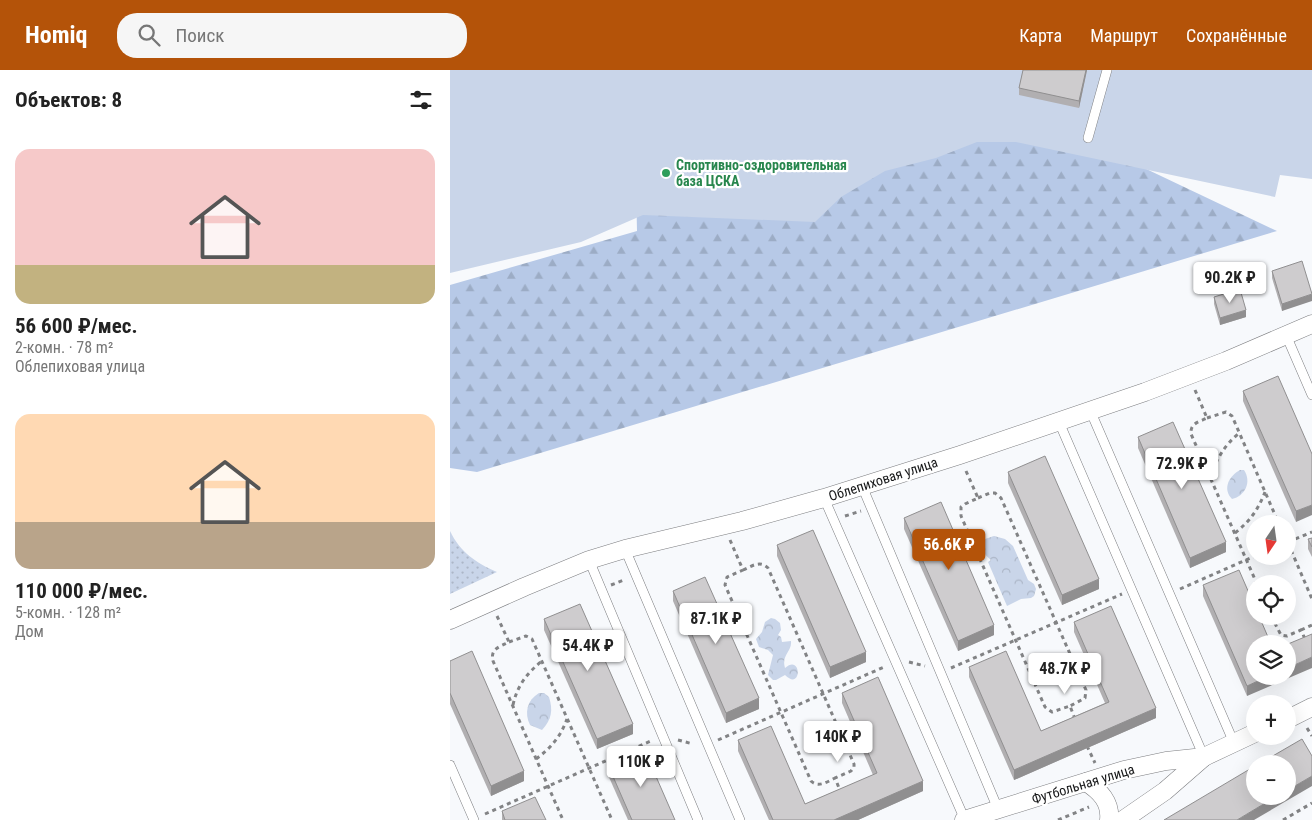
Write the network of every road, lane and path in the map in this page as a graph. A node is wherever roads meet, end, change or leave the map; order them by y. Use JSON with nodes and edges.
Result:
{"nodes":[{"id":1,"x":1107,"y":70,"type":"edge"},
{"id":2,"x":1088,"y":138,"type":"dead end"},
{"id":3,"x":1312,"y":324,"type":"edge"},
{"id":4,"x":1286,"y":334,"type":"junction"},
{"id":5,"x":1189,"y":375,"type":"junction"},
{"id":6,"x":1312,"y":395,"type":"edge"},
{"id":7,"x":1090,"y":410,"type":"junction"},
{"id":8,"x":1208,"y":418,"type":"junction"},
{"id":9,"x":1059,"y":422,"type":"junction"},
{"id":10,"x":1240,"y":434,"type":"junction"},
{"id":11,"x":960,"y":455,"type":"junction"},
{"id":12,"x":1211,"y":478,"type":"junction"},
{"id":13,"x":862,"y":486,"type":"junction"},
{"id":14,"x":1265,"y":491,"type":"junction"},
{"id":15,"x":824,"y":498,"type":"junction"},
{"id":16,"x":978,"y":498,"type":"junction"},
{"id":17,"x":871,"y":508,"type":"junction"},
{"id":18,"x":1275,"y":515,"type":"edge"},
{"id":19,"x":833,"y":520,"type":"junction"},
{"id":20,"x":724,"y":526,"type":"junction"},
{"id":21,"x":1312,"y":532,"type":"edge"},
{"id":22,"x":1235,"y":533,"type":"junction"},
{"id":23,"x":1296,"y":539,"type":"edge"},
{"id":24,"x":625,"y":549,"type":"junction"},
{"id":25,"x":1246,"y":558,"type":"edge"},
{"id":26,"x":589,"y":560,"type":"junction"},
{"id":27,"x":1246,"y":560,"type":"edge"},
{"id":28,"x":1296,"y":561,"type":"edge"},
{"id":29,"x":743,"y":570,"type":"junction"},
{"id":30,"x":637,"y":576,"type":"junction"},
{"id":31,"x":601,"y":588,"type":"junction"},
{"id":32,"x":1132,"y":590,"type":"junction"},
{"id":33,"x":1169,"y":593,"type":"junction"},
{"id":34,"x":1312,"y":599,"type":"edge"},
{"id":35,"x":491,"y":602,"type":"junction"},
{"id":36,"x":450,"y":620,"type":"edge"},
{"id":37,"x":1056,"y":623,"type":"junction"},
{"id":38,"x":1276,"y":625,"type":"edge"},
{"id":39,"x":1312,"y":625,"type":"edge"},
{"id":40,"x":1300,"y":630,"type":"junction"},
{"id":41,"x":1016,"y":640,"type":"junction"},
{"id":42,"x":509,"y":642,"type":"junction"},
{"id":43,"x":1308,"y":647,"type":"edge"},
{"id":44,"x":542,"y":661,"type":"junction"},
{"id":45,"x":896,"y":662,"type":"junction"},
{"id":46,"x":940,"y":673,"type":"junction"},
{"id":47,"x":823,"y":694,"type":"junction"},
{"id":48,"x":512,"y":706,"type":"junction"},
{"id":49,"x":1070,"y":706,"type":"junction"},
{"id":50,"x":1312,"y":707,"type":"edge"},
{"id":51,"x":781,"y":712,"type":"junction"},
{"id":52,"x":1296,"y":715,"type":"edge"},
{"id":53,"x":567,"y":718,"type":"junction"},
{"id":54,"x":1078,"y":724,"type":"edge"},
{"id":55,"x":663,"y":736,"type":"junction"},
{"id":56,"x":1246,"y":738,"type":"edge"},
{"id":57,"x":1085,"y":742,"type":"edge"},
{"id":58,"x":1234,"y":743,"type":"junction"},
{"id":59,"x":708,"y":744,"type":"junction"},
{"id":60,"x":1204,"y":757,"type":"junction"},
{"id":61,"x":536,"y":759,"type":"junction"},
{"id":62,"x":450,"y":765,"type":"edge"},
{"id":63,"x":589,"y":768,"type":"junction"},
{"id":64,"x":835,"y":778,"type":"junction"},
{"id":65,"x":1093,"y":779,"type":"junction"},
{"id":66,"x":548,"y":786,"type":"junction"},
{"id":67,"x":842,"y":795,"type":"edge"},
{"id":68,"x":1106,"y":801,"type":"junction"},
{"id":69,"x":1310,"y":804,"type":"edge"},
{"id":70,"x":998,"y":809,"type":"junction"},
{"id":71,"x":1312,"y":811,"type":"edge"},
{"id":72,"x":473,"y":819,"type":"edge"},
{"id":73,"x":971,"y":819,"type":"edge"},
{"id":74,"x":562,"y":820,"type":"edge"},
{"id":75,"x":612,"y":820,"type":"edge"},
{"id":76,"x":698,"y":820,"type":"edge"},
{"id":77,"x":740,"y":820,"type":"edge"},
{"id":78,"x":1058,"y":820,"type":"edge"},
{"id":79,"x":1109,"y":820,"type":"edge"},
{"id":80,"x":1124,"y":820,"type":"edge"},
{"id":81,"x":1283,"y":820,"type":"edge"}],
"edges":[{"from":1,"to":2,"type":"lane"},
{"from":3,"to":4,"type":"street","name":"Облепиховая улица"},
{"from":4,"to":5,"type":"street","name":"Облепиховая улица"},
{"from":4,"to":6,"type":"lane"},
{"from":5,"to":7,"type":"street","name":"Облепиховая улица"},
{"from":5,"to":8,"type":"path"},
{"from":7,"to":9,"type":"street","name":"Облепиховая улица"},
{"from":7,"to":33,"type":"lane"},
{"from":8,"to":10,"type":"path"},
{"from":8,"to":12,"type":"path"},
{"from":9,"to":11,"type":"street","name":"Облепиховая улица"},
{"from":9,"to":32,"type":"lane"},
{"from":10,"to":12,"type":"path"},
{"from":10,"to":14,"type":"path"},
{"from":11,"to":13,"type":"street","name":"Облепиховая улица"},
{"from":11,"to":16,"type":"path"},
{"from":12,"to":22,"type":"path"},
{"from":13,"to":15,"type":"street","name":"Облепиховая улица"},
{"from":13,"to":17,"type":"lane"},
{"from":14,"to":18,"type":"path"},
{"from":14,"to":22,"type":"path"},
{"from":15,"to":19,"type":"lane"},
{"from":15,"to":20,"type":"street","name":"Облепиховая улица"},
{"from":16,"to":37,"type":"path"},
{"from":16,"to":41,"type":"path"},
{"from":17,"to":19,"type":"path"},
{"from":17,"to":46,"type":"lane"},
{"from":19,"to":45,"type":"lane"},
{"from":20,"to":24,"type":"street","name":"Облепиховая улица"},
{"from":20,"to":29,"type":"path"},
{"from":21,"to":23,"type":"path"},
{"from":22,"to":25,"type":"path"},
{"from":24,"to":26,"type":"street","name":"Облепиховая улица"},
{"from":24,"to":30,"type":"lane"},
{"from":26,"to":31,"type":"lane"},
{"from":26,"to":35,"type":"street","name":"Облепиховая улица"},
{"from":27,"to":33,"type":"path"},
{"from":28,"to":34,"type":"path"},
{"from":29,"to":47,"type":"path"},
{"from":29,"to":51,"type":"path"},
{"from":30,"to":31,"type":"path"},
{"from":30,"to":59,"type":"lane"},
{"from":31,"to":55,"type":"lane"},
{"from":32,"to":37,"type":"path"},
{"from":32,"to":60,"type":"lane"},
{"from":33,"to":58,"type":"lane"},
{"from":35,"to":36,"type":"street","name":"Облепиховая улица"},
{"from":35,"to":42,"type":"path"},
{"from":37,"to":41,"type":"path"},
{"from":37,"to":49,"type":"path"},
{"from":38,"to":40,"type":"path"},
{"from":39,"to":40,"type":"path"},
{"from":40,"to":43,"type":"path"},
{"from":41,"to":46,"type":"path"},
{"from":41,"to":49,"type":"path"},
{"from":42,"to":44,"type":"path"},
{"from":42,"to":48,"type":"path"},
{"from":44,"to":48,"type":"path"},
{"from":44,"to":53,"type":"path"},
{"from":45,"to":46,"type":"path"},
{"from":45,"to":47,"type":"path"},
{"from":45,"to":73,"type":"lane"},
{"from":46,"to":70,"type":"lane"},
{"from":47,"to":51,"type":"path"},
{"from":47,"to":64,"type":"path"},
{"from":48,"to":61,"type":"path"},
{"from":49,"to":54,"type":"path"},
{"from":50,"to":52,"type":"street"},
{"from":51,"to":59,"type":"path"},
{"from":51,"to":64,"type":"path"},
{"from":53,"to":61,"type":"path"},
{"from":53,"to":63,"type":"path"},
{"from":55,"to":59,"type":"path"},
{"from":55,"to":63,"type":"path"},
{"from":55,"to":76,"type":"lane"},
{"from":56,"to":58,"type":"street","name":"Футбольная улица"},
{"from":57,"to":65,"type":"path"},
{"from":58,"to":60,"type":"street","name":"Футбольная улица"},
{"from":59,"to":77,"type":"lane"},
{"from":60,"to":65,"type":"street","name":"Футбольная улица"},
{"from":60,"to":80,"type":"street","name":"Футбольная улица"},
{"from":61,"to":66,"type":"path"},
{"from":62,"to":72,"type":"lane"},
{"from":63,"to":66,"type":"path"},
{"from":63,"to":75,"type":"path"},
{"from":64,"to":67,"type":"path"},
{"from":65,"to":68,"type":"street"},
{"from":65,"to":70,"type":"street","name":"Футбольная улица"},
{"from":66,"to":72,"type":"path"},
{"from":66,"to":74,"type":"path"},
{"from":68,"to":78,"type":"path"},
{"from":68,"to":79,"type":"street"},
{"from":69,"to":71,"type":"path"},
{"from":69,"to":81,"type":"path"},
{"from":70,"to":73,"type":"street","name":"Футбольная улица"}]}
